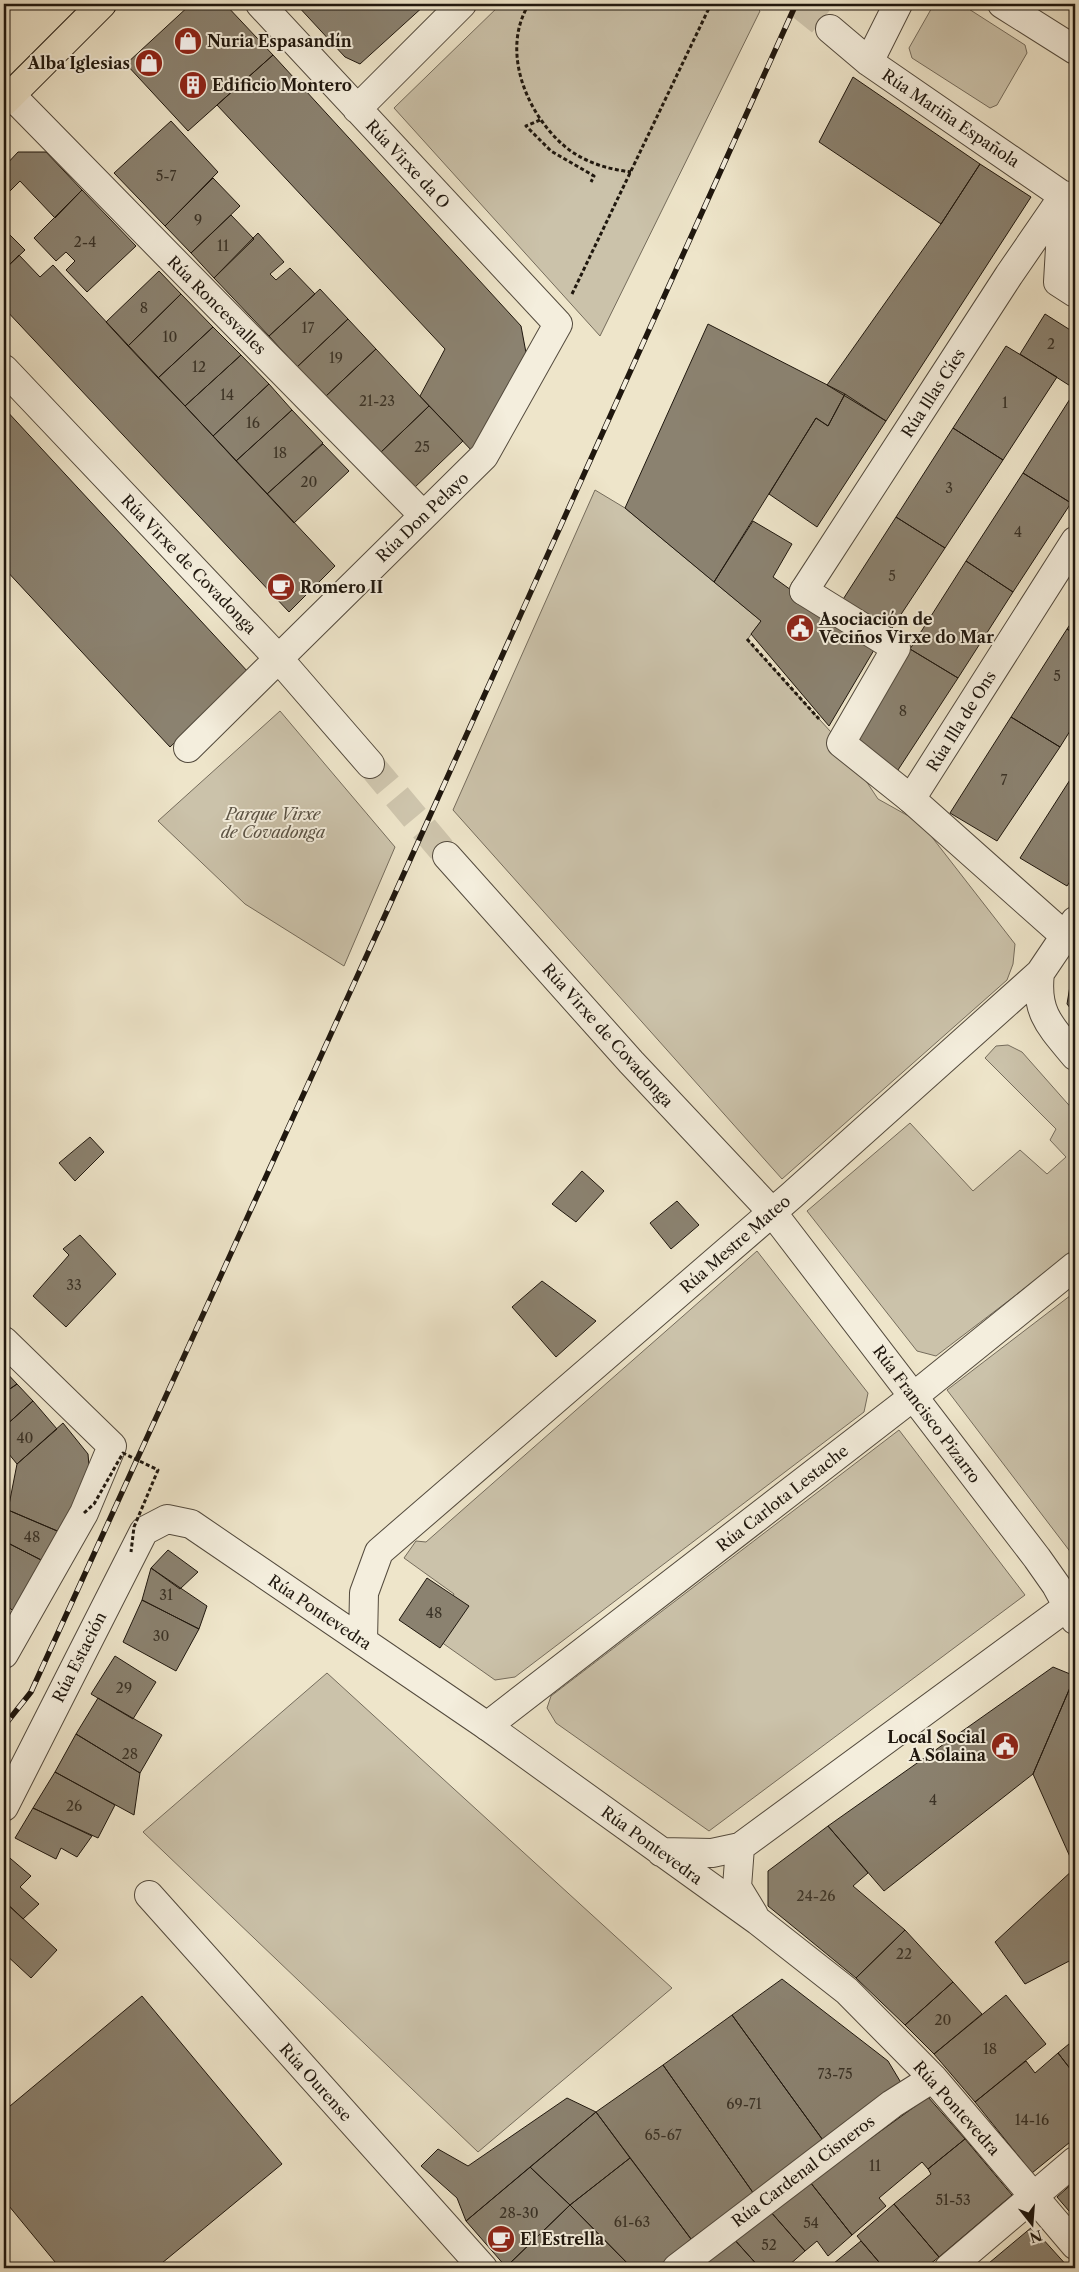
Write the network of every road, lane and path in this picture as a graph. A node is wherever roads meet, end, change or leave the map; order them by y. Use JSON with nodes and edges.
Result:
{"nodes":[{"id":1,"x":102,"y":4,"type":"edge"},
{"id":2,"x":260,"y":4,"type":"edge"},
{"id":3,"x":462,"y":4,"type":"edge"},
{"id":4,"x":529,"y":4,"type":"edge"},
{"id":5,"x":711,"y":4,"type":"edge"},
{"id":6,"x":898,"y":4,"type":"edge"},
{"id":7,"x":1002,"y":4,"type":"edge"},
{"id":8,"x":830,"y":29,"type":"tunnel mouth"},
{"id":9,"x":1075,"y":50,"type":"edge"},
{"id":10,"x":869,"y":62,"type":"junction"},
{"id":11,"x":7,"y":99,"type":"edge"},
{"id":12,"x":357,"y":109,"type":"junction"},
{"id":13,"x":540,"y":120,"type":"junction"},
{"id":14,"x":631,"y":172,"type":"junction"},
{"id":15,"x":591,"y":182,"type":"dead end"},
{"id":16,"x":1069,"y":199,"type":"edge"},
{"id":17,"x":1075,"y":293,"type":"edge"},
{"id":18,"x":558,"y":324,"type":"junction"},
{"id":19,"x":4,"y":369,"type":"edge"},
{"id":20,"x":423,"y":515,"type":"junction"},
{"id":21,"x":1075,"y":541,"type":"edge"},
{"id":22,"x":747,"y":639,"type":"dead end"},
{"id":23,"x":279,"y":659,"type":"junction"},
{"id":24,"x":841,"y":743,"type":"junction"},
{"id":25,"x":188,"y":748,"type":"dead end"},
{"id":26,"x":370,"y":764,"type":"tunnel mouth"},
{"id":27,"x":911,"y":799,"type":"junction"},
{"id":28,"x":447,"y":856,"type":"tunnel mouth"},
{"id":29,"x":1070,"y":929,"type":"edge"},
{"id":30,"x":1040,"y":973,"type":"junction"},
{"id":31,"x":999,"y":1010,"type":"junction"},
{"id":32,"x":1046,"y":1021,"type":"junction"},
{"id":33,"x":1075,"y":1056,"type":"edge"},
{"id":34,"x":772,"y":1212,"type":"junction"},
{"id":35,"x":1075,"y":1266,"type":"edge"},
{"id":36,"x":4,"y":1341,"type":"edge"},
{"id":37,"x":914,"y":1396,"type":"junction"},
{"id":38,"x":84,"y":1513,"type":"junction"},
{"id":39,"x":167,"y":1520,"type":"joint"},
{"id":40,"x":132,"y":1552,"type":"junction"},
{"id":41,"x":1073,"y":1609,"type":"edge"},
{"id":42,"x":7,"y":1638,"type":"edge"},
{"id":43,"x":363,"y":1641,"type":"junction"},
{"id":44,"x":487,"y":1726,"type":"junction"},
{"id":45,"x":4,"y":1807,"type":"edge"},
{"id":46,"x":740,"y":1848,"type":"junction"},
{"id":47,"x":661,"y":1852,"type":"junction"},
{"id":48,"x":149,"y":1895,"type":"dead end"},
{"id":49,"x":758,"y":1921,"type":"junction"},
{"id":50,"x":933,"y":2078,"type":"junction"},
{"id":51,"x":1075,"y":2162,"type":"edge"},
{"id":52,"x":1034,"y":2196,"type":"junction"},
{"id":53,"x":1075,"y":2245,"type":"edge"},
{"id":54,"x":483,"y":2268,"type":"edge"},
{"id":55,"x":677,"y":2268,"type":"edge"},
{"id":56,"x":949,"y":2268,"type":"edge"}],
"edges":[{"from":1,"to":11,"type":"main road"},
{"from":2,"to":12,"type":"street","name":"Rúa Virxe da O"},
{"from":3,"to":12,"type":"street"},
{"from":4,"to":13,"type":"path"},
{"from":5,"to":14,"type":"path"},
{"from":6,"to":10,"type":"street"},
{"from":7,"to":9,"type":"street"},
{"from":8,"to":10,"type":"street","name":"Rúa Mariña Española"},
{"from":10,"to":16,"type":"street","name":"Rúa Mariña Española"},
{"from":11,"to":20,"type":"street","name":"Rúa Roncesvalles"},
{"from":12,"to":18,"type":"street","name":"Rúa Virxe da O"},
{"from":13,"to":14,"type":"path"},
{"from":13,"to":15,"type":"path"},
{"from":14,"to":18,"type":"path"},
{"from":16,"to":17,"type":"street"},
{"from":16,"to":24,"type":"street","name":"Rúa Illas Cíes"},
{"from":18,"to":20,"type":"street","name":"Rúa Don Pelayo"},
{"from":19,"to":23,"type":"street","name":"Rúa Virxe de Covadonga"},
{"from":20,"to":23,"type":"street","name":"Rúa Don Pelayo"},
{"from":21,"to":27,"type":"street","name":"Rúa Illa de Ons"},
{"from":22,"to":24,"type":"path"},
{"from":23,"to":25,"type":"street","name":"Rúa Don Pelayo"},
{"from":23,"to":26,"type":"street","name":"Rúa Virxe de Covadonga"},
{"from":24,"to":27,"type":"street"},
{"from":27,"to":29,"type":"street"},
{"from":28,"to":34,"type":"street","name":"Rúa Virxe de Covadonga"},
{"from":29,"to":30,"type":"street","name":"Rúa Mestre Mateo"},
{"from":30,"to":31,"type":"street","name":"Rúa Mestre Mateo"},
{"from":30,"to":32,"type":"street"},
{"from":31,"to":32,"type":"street"},
{"from":31,"to":34,"type":"street","name":"Rúa Mestre Mateo"},
{"from":32,"to":33,"type":"street"},
{"from":34,"to":37,"type":"street","name":"Rúa Francisco Pizarro"},
{"from":34,"to":43,"type":"street","name":"Rúa Mestre Mateo"},
{"from":35,"to":37,"type":"street","name":"Rúa Carlota Lestache"},
{"from":36,"to":38,"type":"street"},
{"from":37,"to":41,"type":"street","name":"Rúa Francisco Pizarro"},
{"from":37,"to":44,"type":"street","name":"Rúa Carlota Lestache"},
{"from":38,"to":40,"type":"path","bridge":true},
{"from":38,"to":42,"type":"street"},
{"from":39,"to":40,"type":"street","name":"Rúa Estación"},
{"from":39,"to":43,"type":"street","name":"Rúa Pontevedra"},
{"from":40,"to":45,"type":"street","name":"Rúa Estación"},
{"from":41,"to":46,"type":"street"},
{"from":43,"to":44,"type":"street","name":"Rúa Pontevedra"},
{"from":44,"to":47,"type":"street","name":"Rúa Pontevedra"},
{"from":46,"to":47,"type":"street"},
{"from":46,"to":49,"type":"street"},
{"from":47,"to":49,"type":"street","name":"Rúa Pontevedra"},
{"from":48,"to":54,"type":"street","name":"Rúa Ourense"},
{"from":49,"to":50,"type":"street","name":"Rúa Pontevedra"},
{"from":50,"to":52,"type":"street","name":"Rúa Pontevedra"},
{"from":50,"to":55,"type":"street","name":"Rúa Cardenal Cisneros"},
{"from":51,"to":52,"type":"street"},
{"from":52,"to":53,"type":"street","name":"Rúa Pontevedra"},
{"from":52,"to":56,"type":"street"}]}
